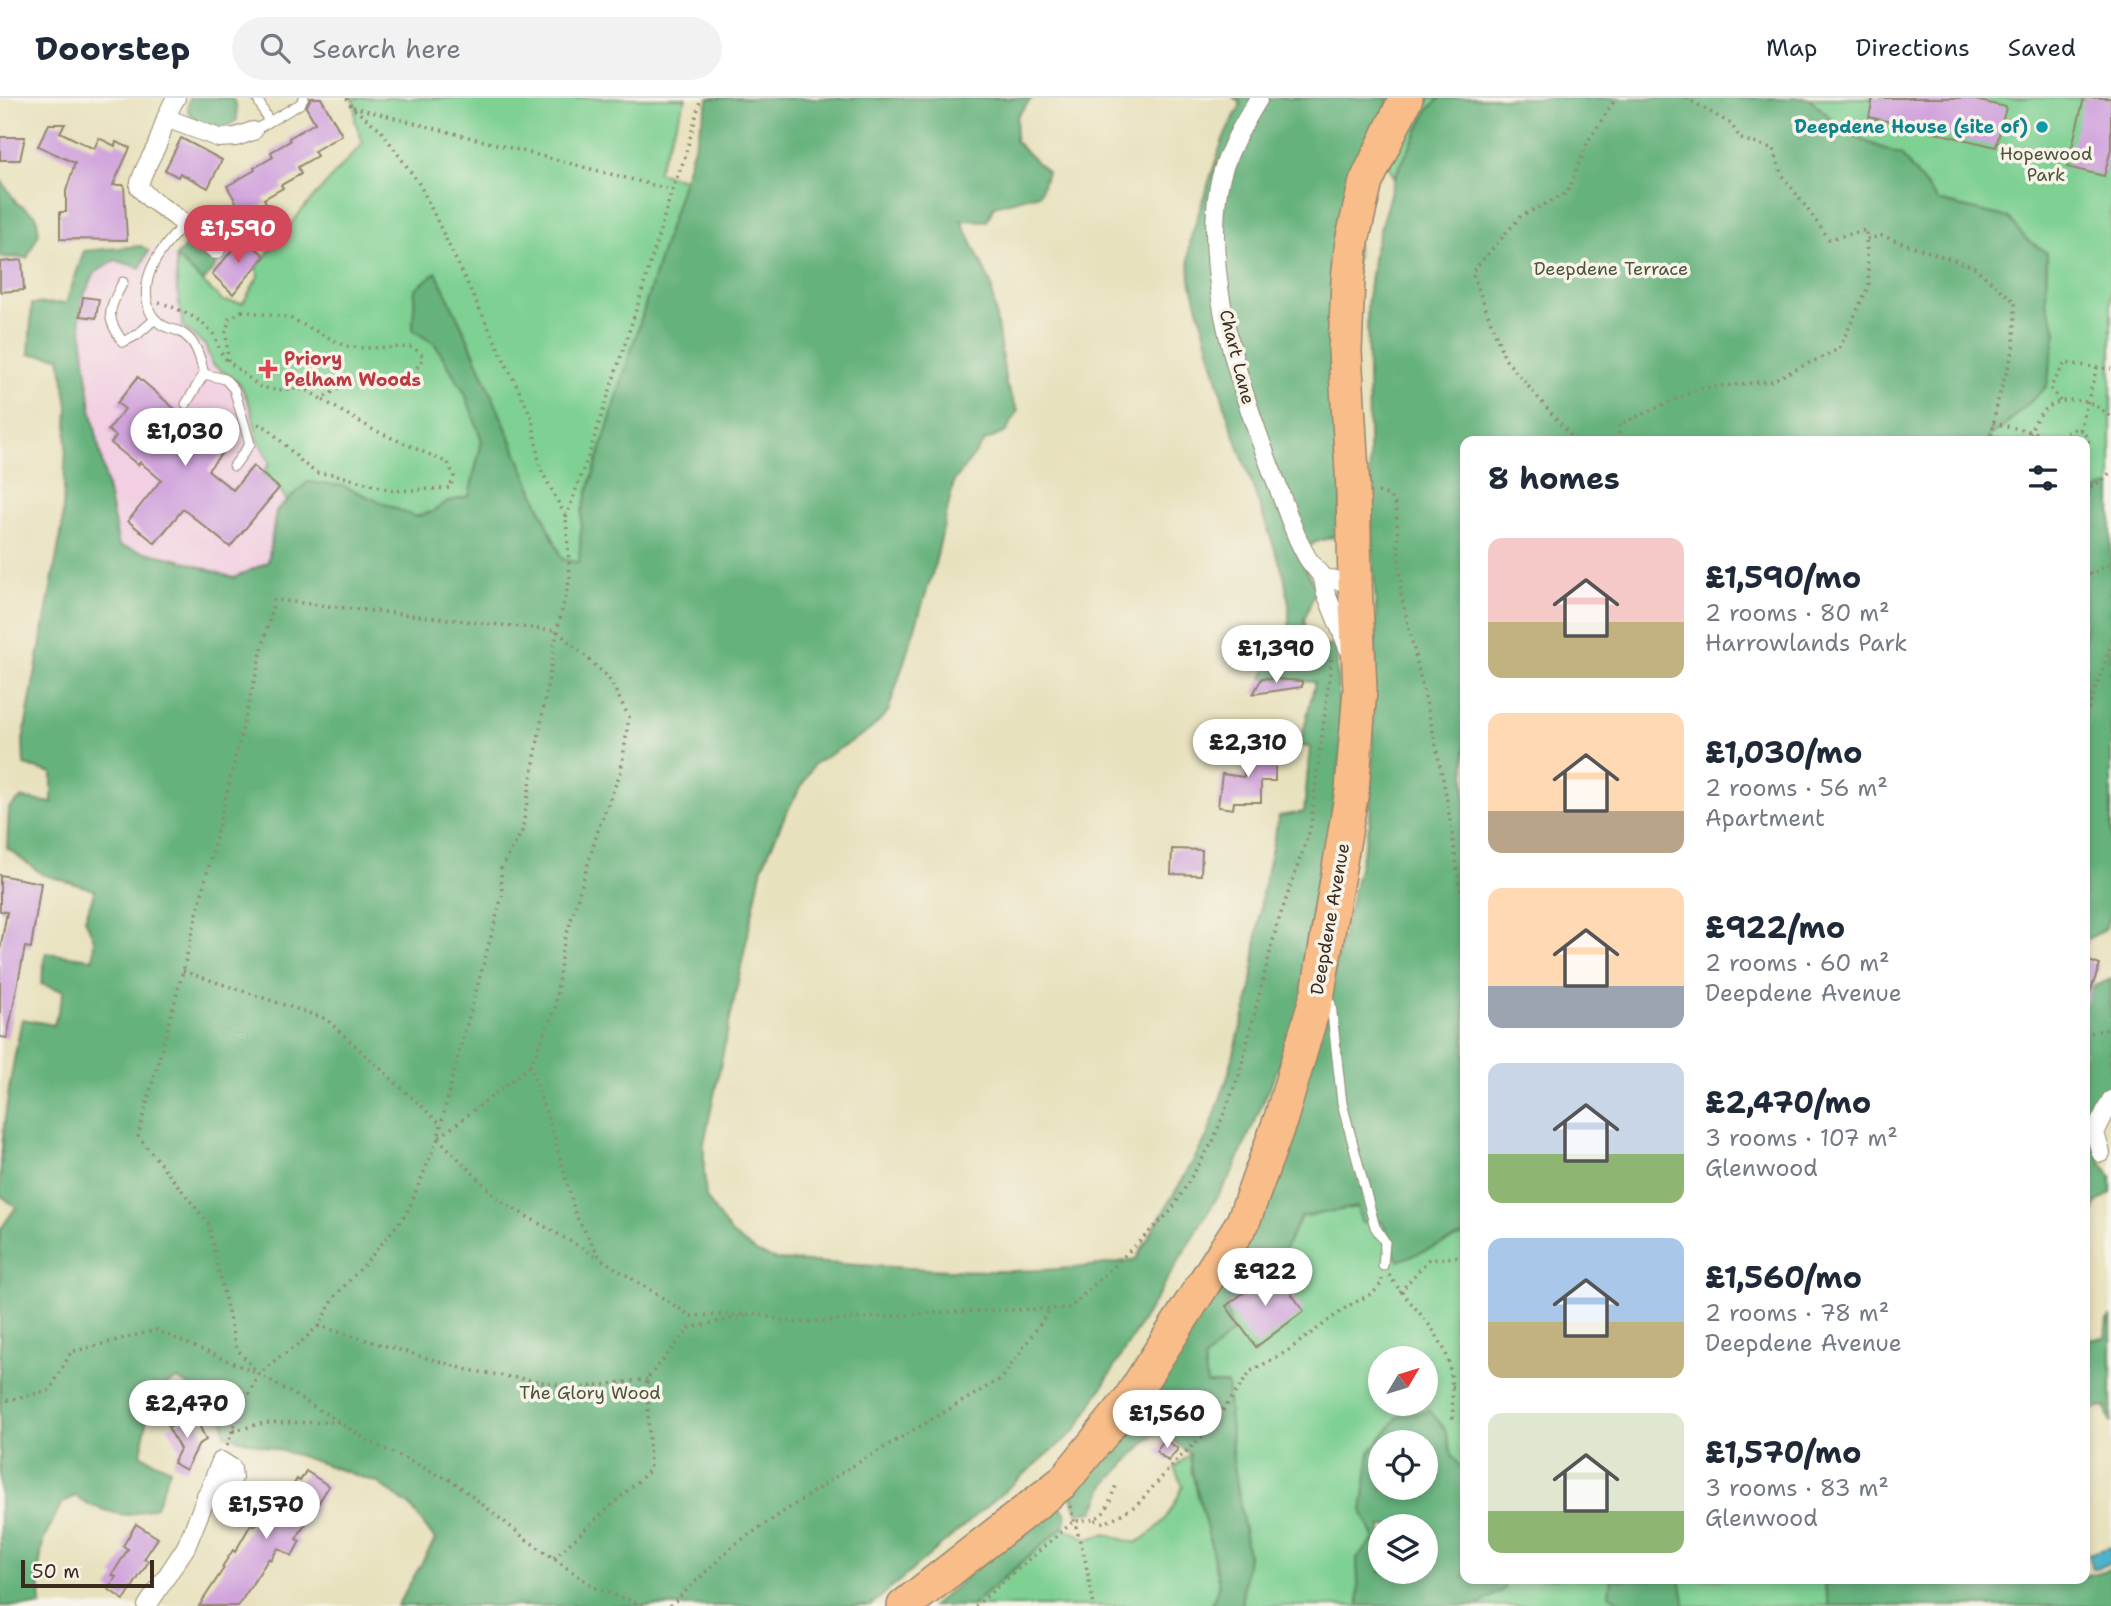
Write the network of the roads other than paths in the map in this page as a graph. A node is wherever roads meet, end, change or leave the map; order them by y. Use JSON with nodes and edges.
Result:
{"nodes":[{"id":1,"x":176,"y":98,"type":"edge"},
{"id":2,"x":257,"y":98,"type":"edge"},
{"id":3,"x":304,"y":98,"type":"edge"},
{"id":4,"x":1259,"y":98,"type":"edge"},
{"id":5,"x":1406,"y":98,"type":"edge"},
{"id":6,"x":166,"y":118,"type":"junction"},
{"id":7,"x":261,"y":126,"type":"junction"},
{"id":8,"x":184,"y":224,"type":"junction"},
{"id":9,"x":216,"y":250,"type":"dead end"},
{"id":10,"x":123,"y":282,"type":"dead end"},
{"id":11,"x":155,"y":319,"type":"junction"},
{"id":12,"x":204,"y":374,"type":"junction"},
{"id":13,"x":186,"y":404,"type":"dead end"},
{"id":14,"x":234,"y":466,"type":"dead end"},
{"id":15,"x":1339,"y":580,"type":"junction"},
{"id":16,"x":1360,"y":689,"type":"junction"},
{"id":17,"x":1318,"y":992,"type":"junction"},
{"id":18,"x":2111,"y":1100,"type":"edge"},
{"id":19,"x":2101,"y":1153,"type":"dead end"},
{"id":20,"x":1383,"y":1266,"type":"road end"},
{"id":21,"x":221,"y":1461,"type":"road end"},
{"id":22,"x":147,"y":1606,"type":"edge"},
{"id":23,"x":904,"y":1606,"type":"edge"}],
"edges":[{"from":1,"to":6,"type":"street"},
{"from":2,"to":7,"type":"lane"},
{"from":3,"to":7,"type":"lane"},
{"from":4,"to":15,"type":"street","name":"Chart Lane"},
{"from":5,"to":15,"type":"highway","name":"Deepdene Avenue"},
{"from":6,"to":7,"type":"street"},
{"from":6,"to":8,"type":"street"},
{"from":8,"to":9,"type":"street"},
{"from":8,"to":11,"type":"lane"},
{"from":10,"to":11,"type":"lane"},
{"from":11,"to":12,"type":"lane"},
{"from":12,"to":13,"type":"lane"},
{"from":12,"to":14,"type":"lane"},
{"from":15,"to":16,"type":"highway","name":"Deepdene Avenue"},
{"from":15,"to":16,"type":"street","name":"Chart Lane"},
{"from":16,"to":17,"type":"highway","name":"Deepdene Avenue"},
{"from":17,"to":20,"type":"lane"},
{"from":17,"to":23,"type":"highway","name":"Deepdene Avenue"},
{"from":18,"to":19,"type":"street"},
{"from":21,"to":22,"type":"street"}]}
